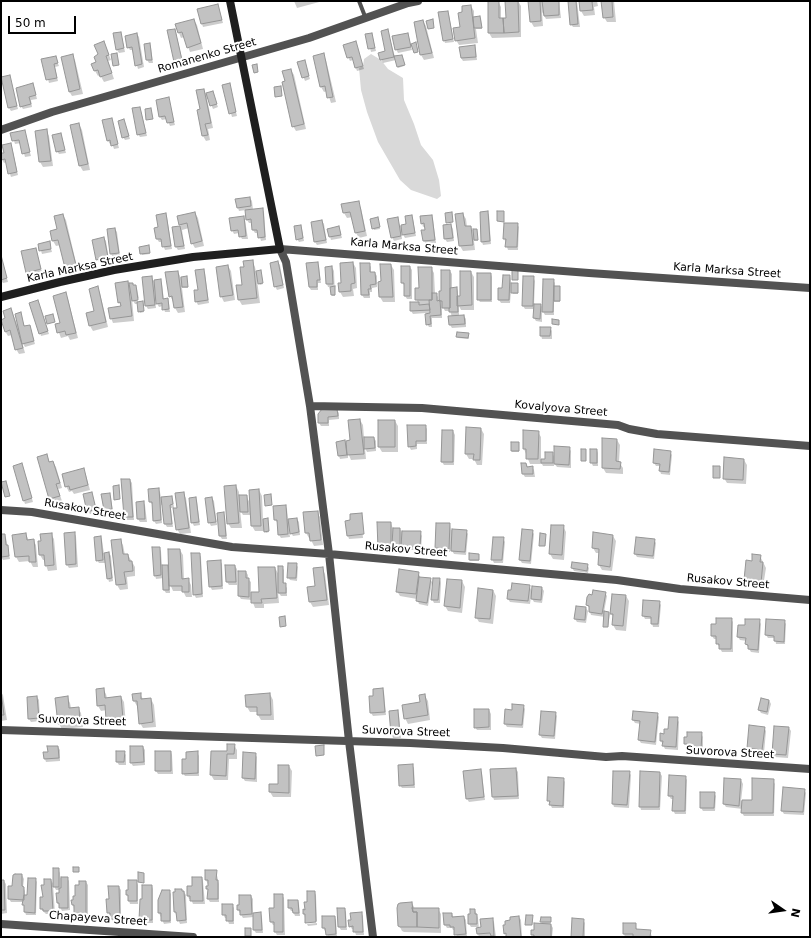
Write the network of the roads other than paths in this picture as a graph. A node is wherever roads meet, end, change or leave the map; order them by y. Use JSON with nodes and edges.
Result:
{"nodes":[{"id":1,"x":230,"y":1,"type":"edge"},
{"id":2,"x":359,"y":1,"type":"edge"},
{"id":3,"x":418,"y":1,"type":"edge"},
{"id":4,"x":366,"y":19,"type":"junction"},
{"id":5,"x":242,"y":58,"type":"junction"},
{"id":6,"x":1,"y":130,"type":"edge"},
{"id":7,"x":280,"y":249,"type":"junction"},
{"id":8,"x":810,"y":288,"type":"edge"},
{"id":9,"x":1,"y":297,"type":"edge"},
{"id":10,"x":310,"y":406,"type":"junction"},
{"id":11,"x":810,"y":446,"type":"edge"},
{"id":12,"x":1,"y":510,"type":"edge"},
{"id":13,"x":329,"y":554,"type":"junction"},
{"id":14,"x":810,"y":600,"type":"edge"},
{"id":15,"x":1,"y":730,"type":"edge"},
{"id":16,"x":349,"y":741,"type":"junction"},
{"id":17,"x":810,"y":769,"type":"edge"},
{"id":18,"x":1,"y":924,"type":"edge"},
{"id":19,"x":193,"y":937,"type":"edge"},
{"id":20,"x":373,"y":937,"type":"edge"}],
"edges":[{"from":1,"to":5,"type":"street"},
{"from":2,"to":4,"type":"lane"},
{"from":3,"to":4,"type":"street","name":"Romanenko Street"},
{"from":4,"to":5,"type":"street","name":"Romanenko Street"},
{"from":5,"to":6,"type":"street","name":"Romanenko Street"},
{"from":5,"to":7,"type":"street"},
{"from":7,"to":8,"type":"street","name":"Karla Marksa Street"},
{"from":7,"to":9,"type":"street","name":"Karla Marksa Street"},
{"from":7,"to":10,"type":"street"},
{"from":10,"to":11,"type":"street","name":"Kovalyova Street"},
{"from":10,"to":13,"type":"street"},
{"from":12,"to":13,"type":"street","name":"Rusakov Street"},
{"from":13,"to":14,"type":"street","name":"Rusakov Street"},
{"from":13,"to":16,"type":"street"},
{"from":15,"to":16,"type":"street","name":"Suvorova Street"},
{"from":16,"to":17,"type":"street","name":"Suvorova Street"},
{"from":16,"to":20,"type":"street"},
{"from":18,"to":19,"type":"street","name":"Chapayeva Street"}]}
